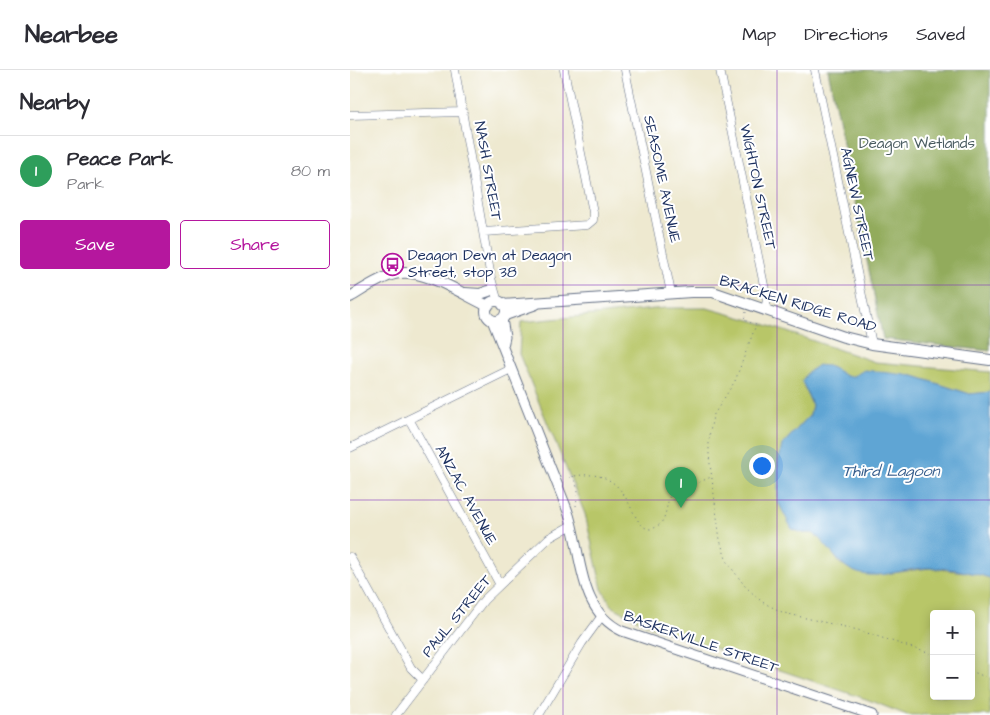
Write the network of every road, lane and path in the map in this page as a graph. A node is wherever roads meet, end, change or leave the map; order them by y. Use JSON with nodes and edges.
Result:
{"nodes":[{"id":1,"x":454,"y":70,"type":"edge"},
{"id":2,"x":564,"y":70,"type":"edge"},
{"id":3,"x":625,"y":70,"type":"edge"},
{"id":4,"x":720,"y":70,"type":"edge"},
{"id":5,"x":815,"y":70,"type":"edge"},
{"id":6,"x":463,"y":112,"type":"junction"},
{"id":7,"x":350,"y":115,"type":"edge"},
{"id":8,"x":484,"y":232,"type":"junction"},
{"id":9,"x":491,"y":278,"type":"junction"},
{"id":10,"x":452,"y":289,"type":"junction"},
{"id":11,"x":488,"y":291,"type":"junction"},
{"id":12,"x":464,"y":293,"type":"junction"},
{"id":13,"x":671,"y":294,"type":"junction"},
{"id":14,"x":350,"y":297,"type":"edge"},
{"id":15,"x":765,"y":309,"type":"junction"},
{"id":16,"x":496,"y":310,"type":"junction"},
{"id":17,"x":746,"y":310,"type":"dead end"},
{"id":18,"x":872,"y":344,"type":"junction"},
{"id":19,"x":990,"y":360,"type":"edge"},
{"id":20,"x":511,"y":369,"type":"junction"},
{"id":21,"x":409,"y":419,"type":"junction"},
{"id":22,"x":350,"y":448,"type":"edge"},
{"id":23,"x":573,"y":476,"type":"junction"},
{"id":24,"x":570,"y":477,"type":"dead end"},
{"id":25,"x":712,"y":477,"type":"junction"},
{"id":26,"x":573,"y":507,"type":"dead end"},
{"id":27,"x":572,"y":525,"type":"junction"},
{"id":28,"x":350,"y":556,"type":"edge"},
{"id":29,"x":500,"y":583,"type":"junction"},
{"id":30,"x":601,"y":617,"type":"junction"},
{"id":31,"x":930,"y":654,"type":"edge"},
{"id":32,"x":975,"y":673,"type":"edge"},
{"id":33,"x":990,"y":679,"type":"edge"},
{"id":34,"x":423,"y":680,"type":"junction"},
{"id":35,"x":396,"y":715,"type":"edge"},
{"id":36,"x":539,"y":715,"type":"edge"},
{"id":37,"x":872,"y":715,"type":"edge"}],
"edges":[{"from":1,"to":6,"type":"street","name":"NASH STREET"},
{"from":2,"to":8,"type":"street"},
{"from":3,"to":13,"type":"street","name":"SEASOME AVENUE"},
{"from":4,"to":15,"type":"street","name":"WIGHTON STREET"},
{"from":5,"to":18,"type":"street","name":"AGNEW STREET"},
{"from":6,"to":7,"type":"street"},
{"from":6,"to":8,"type":"street","name":"NASH STREET"},
{"from":8,"to":9,"type":"street","name":"NASH STREET"},
{"from":9,"to":11,"type":"street","name":"NASH STREET"},
{"from":9,"to":16,"type":"street","name":"NASH STREET"},
{"from":10,"to":12,"type":"main road"},
{"from":10,"to":14,"type":"main road"},
{"from":10,"to":16,"type":"main road"},
{"from":11,"to":12,"type":"main road"},
{"from":11,"to":16,"type":"street","name":"NASH STREET"},
{"from":12,"to":16,"type":"main road"},
{"from":13,"to":15,"type":"main road","name":"BRACKEN RIDGE ROAD"},
{"from":13,"to":16,"type":"main road","name":"BRACKEN RIDGE ROAD"},
{"from":15,"to":18,"type":"main road","name":"BRACKEN RIDGE ROAD"},
{"from":16,"to":20,"type":"street","name":"BASKERVILLE STREET"},
{"from":17,"to":25,"type":"path"},
{"from":18,"to":19,"type":"main road","name":"BRACKEN RIDGE ROAD"},
{"from":20,"to":21,"type":"street"},
{"from":20,"to":27,"type":"street","name":"BASKERVILLE STREET"},
{"from":21,"to":22,"type":"street"},
{"from":21,"to":29,"type":"street","name":"ANZAC AVENUE"},
{"from":23,"to":24,"type":"path"},
{"from":23,"to":25,"type":"path"},
{"from":23,"to":26,"type":"path"},
{"from":25,"to":31,"type":"path"},
{"from":27,"to":29,"type":"street","name":"PAUL STREET"},
{"from":27,"to":30,"type":"street","name":"BASKERVILLE STREET"},
{"from":28,"to":34,"type":"street"},
{"from":29,"to":34,"type":"street","name":"PAUL STREET"},
{"from":30,"to":36,"type":"street"},
{"from":30,"to":37,"type":"street","name":"BASKERVILLE STREET"},
{"from":32,"to":33,"type":"path"},
{"from":34,"to":35,"type":"street","name":"PAUL STREET"}]}
